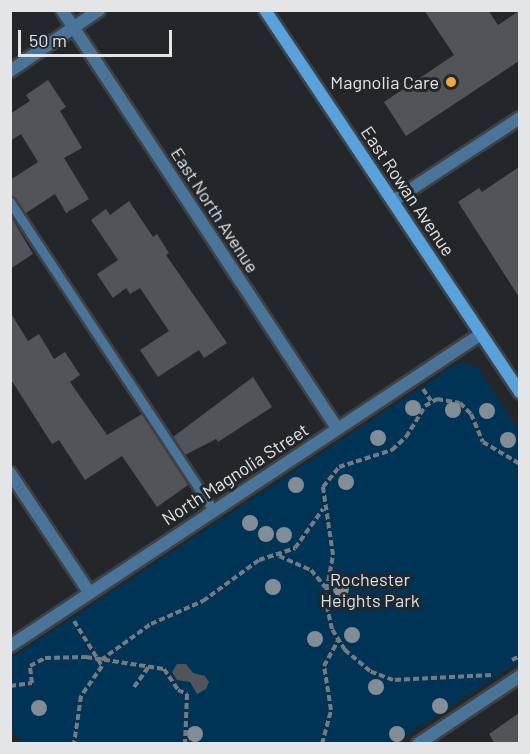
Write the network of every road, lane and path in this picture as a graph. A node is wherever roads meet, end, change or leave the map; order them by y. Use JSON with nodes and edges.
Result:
{"nodes":[{"id":1,"x":62,"y":10,"type":"edge"},
{"id":2,"x":99,"y":10,"type":"edge"},
{"id":3,"x":265,"y":10,"type":"edge"},
{"id":4,"x":74,"y":28,"type":"junction"},
{"id":5,"x":10,"y":71,"type":"edge"},
{"id":6,"x":519,"y":120,"type":"edge"},
{"id":7,"x":393,"y":201,"type":"junction"},
{"id":8,"x":10,"y":202,"type":"edge"},
{"id":9,"x":481,"y":334,"type":"junction"},
{"id":10,"x":423,"y":390,"type":"dead end"},
{"id":11,"x":519,"y":393,"type":"edge"},
{"id":12,"x":431,"y":401,"type":"junction"},
{"id":13,"x":337,"y":428,"type":"junction"},
{"id":14,"x":519,"y":464,"type":"edge"},
{"id":15,"x":10,"y":473,"type":"edge"},
{"id":16,"x":323,"y":509,"type":"junction"},
{"id":17,"x":213,"y":510,"type":"junction"},
{"id":18,"x":279,"y":556,"type":"junction"},
{"id":19,"x":326,"y":588,"type":"junction"},
{"id":20,"x":89,"y":592,"type":"junction"},
{"id":21,"x":73,"y":620,"type":"dead end"},
{"id":22,"x":338,"y":641,"type":"junction"},
{"id":23,"x":10,"y":646,"type":"edge"},
{"id":24,"x":519,"y":656,"type":"edge"},
{"id":25,"x":101,"y":660,"type":"junction"},
{"id":26,"x":510,"y":662,"type":"dead end"},
{"id":27,"x":148,"y":666,"type":"junction"},
{"id":28,"x":500,"y":669,"type":"dead end"},
{"id":29,"x":519,"y":676,"type":"edge"},
{"id":30,"x":10,"y":686,"type":"edge"},
{"id":31,"x":134,"y":687,"type":"dead end"},
{"id":32,"x":74,"y":744,"type":"edge"},
{"id":33,"x":185,"y":744,"type":"edge"},
{"id":34,"x":322,"y":744,"type":"edge"},
{"id":35,"x":418,"y":744,"type":"edge"}],
"edges":[{"from":1,"to":4,"type":"street","name":"East North Avenue"},
{"from":2,"to":4,"type":"street"},
{"from":3,"to":7,"type":"street","name":"East Rowan Avenue"},
{"from":4,"to":5,"type":"street"},
{"from":4,"to":13,"type":"street","name":"East North Avenue"},
{"from":6,"to":7,"type":"street"},
{"from":7,"to":9,"type":"street","name":"East Rowan Avenue"},
{"from":8,"to":17,"type":"lane"},
{"from":9,"to":11,"type":"street","name":"East Rowan Avenue"},
{"from":9,"to":13,"type":"street","name":"North Magnolia Street"},
{"from":10,"to":12,"type":"path"},
{"from":12,"to":14,"type":"path"},
{"from":12,"to":16,"type":"path"},
{"from":13,"to":17,"type":"street","name":"North Magnolia Street"},
{"from":15,"to":20,"type":"street"},
{"from":16,"to":18,"type":"path"},
{"from":16,"to":19,"type":"path"},
{"from":17,"to":20,"type":"street","name":"North Magnolia Street"},
{"from":18,"to":19,"type":"path"},
{"from":18,"to":25,"type":"path"},
{"from":19,"to":22,"type":"path"},
{"from":20,"to":23,"type":"street","name":"North Magnolia Street"},
{"from":21,"to":25,"type":"path"},
{"from":22,"to":28,"type":"path"},
{"from":22,"to":34,"type":"path"},
{"from":24,"to":26,"type":"path"},
{"from":25,"to":27,"type":"path"},
{"from":25,"to":30,"type":"path"},
{"from":25,"to":32,"type":"path"},
{"from":27,"to":31,"type":"path"},
{"from":27,"to":33,"type":"path"},
{"from":29,"to":35,"type":"street"}]}
